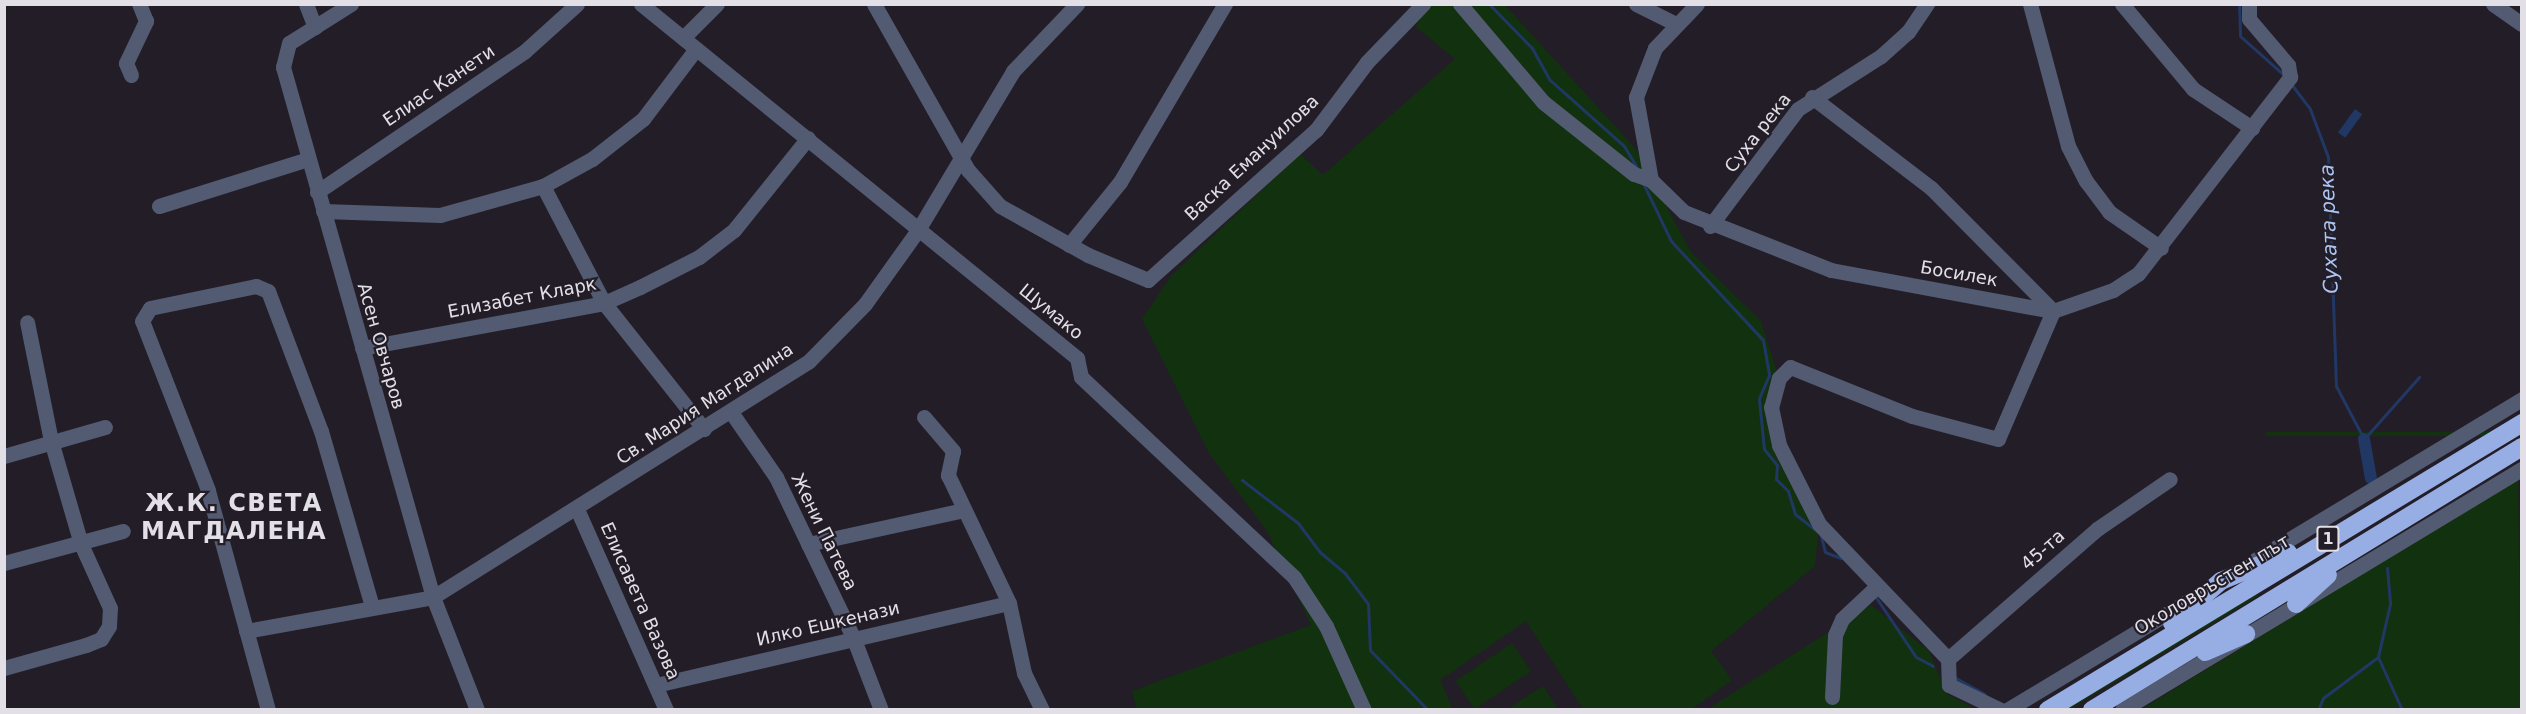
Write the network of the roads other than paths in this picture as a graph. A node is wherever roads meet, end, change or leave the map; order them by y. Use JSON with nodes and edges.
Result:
{"nodes":[{"id":1,"x":139,"y":4,"type":"edge"},
{"id":2,"x":306,"y":4,"type":"edge"},
{"id":3,"x":351,"y":4,"type":"edge"},
{"id":4,"x":577,"y":4,"type":"edge"},
{"id":5,"x":641,"y":4,"type":"edge"},
{"id":6,"x":717,"y":4,"type":"edge"},
{"id":7,"x":874,"y":4,"type":"edge"},
{"id":8,"x":1077,"y":4,"type":"edge"},
{"id":9,"x":1225,"y":4,"type":"edge"},
{"id":10,"x":1423,"y":4,"type":"edge"},
{"id":11,"x":1460,"y":4,"type":"edge"},
{"id":12,"x":1636,"y":4,"type":"edge"},
{"id":13,"x":1697,"y":4,"type":"edge"},
{"id":14,"x":1927,"y":4,"type":"edge"},
{"id":15,"x":2030,"y":4,"type":"edge"},
{"id":16,"x":2122,"y":4,"type":"edge"},
{"id":17,"x":2249,"y":4,"type":"edge"},
{"id":18,"x":2493,"y":4,"type":"edge"},
{"id":19,"x":1676,"y":24,"type":"junction"},
{"id":20,"x":2522,"y":24,"type":"edge"},
{"id":21,"x":315,"y":27,"type":"junction"},
{"id":22,"x":683,"y":38,"type":"junction"},
{"id":23,"x":696,"y":49,"type":"junction"},
{"id":24,"x":131,"y":75,"type":"dead end"},
{"id":25,"x":1812,"y":97,"type":"junction"},
{"id":26,"x":2252,"y":128,"type":"junction"},
{"id":27,"x":808,"y":138,"type":"junction"},
{"id":28,"x":308,"y":159,"type":"junction"},
{"id":29,"x":963,"y":162,"type":"junction"},
{"id":30,"x":1651,"y":180,"type":"junction"},
{"id":31,"x":543,"y":186,"type":"junction"},
{"id":32,"x":317,"y":192,"type":"junction"},
{"id":33,"x":159,"y":206,"type":"dead end"},
{"id":34,"x":322,"y":211,"type":"junction"},
{"id":35,"x":1710,"y":226,"type":"junction"},
{"id":36,"x":918,"y":230,"type":"junction"},
{"id":37,"x":1069,"y":245,"type":"junction"},
{"id":38,"x":2161,"y":248,"type":"junction"},
{"id":39,"x":604,"y":303,"type":"junction"},
{"id":40,"x":2053,"y":311,"type":"junction"},
{"id":41,"x":27,"y":322,"type":"dead end"},
{"id":42,"x":362,"y":348,"type":"junction"},
{"id":43,"x":2522,"y":399,"type":"edge"},
{"id":44,"x":731,"y":412,"type":"junction"},
{"id":45,"x":924,"y":417,"type":"dead end"},
{"id":46,"x":2522,"y":423,"type":"edge"},
{"id":47,"x":105,"y":427,"type":"dead end"},
{"id":48,"x":704,"y":429,"type":"junction"},
{"id":49,"x":51,"y":441,"type":"junction"},
{"id":50,"x":2522,"y":447,"type":"edge"},
{"id":51,"x":4,"y":456,"type":"edge"},
{"id":52,"x":2522,"y":469,"type":"edge"},
{"id":53,"x":2170,"y":479,"type":"dead end"},
{"id":54,"x":577,"y":509,"type":"junction"},
{"id":55,"x":964,"y":510,"type":"junction"},
{"id":56,"x":2348,"y":527,"type":"junction"},
{"id":57,"x":123,"y":531,"type":"dead end"},
{"id":58,"x":81,"y":544,"type":"junction"},
{"id":59,"x":808,"y":544,"type":"junction"},
{"id":60,"x":2360,"y":546,"type":"junction"},
{"id":61,"x":4,"y":563,"type":"edge"},
{"id":62,"x":2221,"y":581,"type":"junction"},
{"id":63,"x":1875,"y":588,"type":"junction"},
{"id":64,"x":433,"y":597,"type":"junction"},
{"id":65,"x":1009,"y":603,"type":"junction"},
{"id":66,"x":2296,"y":604,"type":"junction"},
{"id":67,"x":372,"y":606,"type":"junction"},
{"id":68,"x":246,"y":631,"type":"junction"},
{"id":69,"x":2246,"y":634,"type":"junction"},
{"id":70,"x":853,"y":637,"type":"junction"},
{"id":71,"x":2134,"y":656,"type":"junction"},
{"id":72,"x":1948,"y":659,"type":"junction"},
{"id":73,"x":4,"y":668,"type":"edge"},
{"id":74,"x":2148,"y":676,"type":"junction"},
{"id":75,"x":656,"y":685,"type":"junction"},
{"id":76,"x":1832,"y":697,"type":"dead end"},
{"id":77,"x":268,"y":710,"type":"edge"},
{"id":78,"x":477,"y":710,"type":"edge"},
{"id":79,"x":666,"y":710,"type":"edge"},
{"id":80,"x":881,"y":710,"type":"edge"},
{"id":81,"x":1042,"y":710,"type":"edge"},
{"id":82,"x":1364,"y":710,"type":"edge"},
{"id":83,"x":2001,"y":710,"type":"edge"},
{"id":84,"x":2007,"y":710,"type":"edge"},
{"id":85,"x":2048,"y":710,"type":"edge"},
{"id":86,"x":2092,"y":710,"type":"edge"},
{"id":87,"x":2122,"y":710,"type":"edge"}],
"edges":[{"from":1,"to":24,"type":"street"},
{"from":2,"to":21,"type":"street"},
{"from":3,"to":21,"type":"street"},
{"from":4,"to":32,"type":"street","name":"Елиас Канети"},
{"from":5,"to":22,"type":"street","name":"Шумако"},
{"from":6,"to":22,"type":"street"},
{"from":7,"to":29,"type":"street"},
{"from":8,"to":29,"type":"street","name":"Св. Мария Магдалина"},
{"from":9,"to":37,"type":"street"},
{"from":10,"to":37,"type":"street","name":"Васка Емануилова"},
{"from":11,"to":30,"type":"street"},
{"from":12,"to":19,"type":"street"},
{"from":13,"to":19,"type":"street"},
{"from":14,"to":25,"type":"street","name":"Суха река"},
{"from":15,"to":38,"type":"street"},
{"from":16,"to":26,"type":"street"},
{"from":17,"to":26,"type":"street","name":"Босилек"},
{"from":18,"to":20,"type":"street"},
{"from":19,"to":30,"type":"street"},
{"from":21,"to":28,"type":"street","name":"Асен Овчаров"},
{"from":22,"to":23,"type":"street","name":"Шумако"},
{"from":23,"to":27,"type":"street","name":"Шумако"},
{"from":23,"to":31,"type":"street"},
{"from":25,"to":35,"type":"street","name":"Суха река"},
{"from":25,"to":40,"type":"street"},
{"from":26,"to":38,"type":"street","name":"Босилек"},
{"from":27,"to":36,"type":"street","name":"Шумако"},
{"from":27,"to":39,"type":"street","name":"Елизабет Кларк"},
{"from":28,"to":32,"type":"street","name":"Асен Овчаров"},
{"from":28,"to":33,"type":"street"},
{"from":29,"to":36,"type":"street","name":"Св. Мария Магдалина"},
{"from":29,"to":37,"type":"street"},
{"from":30,"to":35,"type":"street","name":"Босилек"},
{"from":31,"to":34,"type":"street"},
{"from":31,"to":39,"type":"street"},
{"from":32,"to":34,"type":"street","name":"Асен Овчаров"},
{"from":34,"to":42,"type":"street","name":"Асен Овчаров"},
{"from":35,"to":40,"type":"street","name":"Босилек"},
{"from":36,"to":44,"type":"street","name":"Св. Мария Магдалина"},
{"from":36,"to":82,"type":"street","name":"Шумако"},
{"from":38,"to":40,"type":"street","name":"Босилек"},
{"from":39,"to":42,"type":"street","name":"Елизабет Кларк"},
{"from":39,"to":48,"type":"street"},
{"from":40,"to":63,"type":"street"},
{"from":41,"to":49,"type":"street"},
{"from":42,"to":64,"type":"street","name":"Асен Овчаров"},
{"from":43,"to":62,"type":"street"},
{"from":44,"to":48,"type":"street","name":"Св. Мария Магдалина"},
{"from":44,"to":59,"type":"street","name":"Жени Патева"},
{"from":45,"to":55,"type":"street"},
{"from":46,"to":56,"type":"highway","name":"Околовръстен път","number":"1"},
{"from":47,"to":49,"type":"street"},
{"from":48,"to":54,"type":"street","name":"Св. Мария Магдалина"},
{"from":49,"to":51,"type":"street"},
{"from":49,"to":58,"type":"street"},
{"from":50,"to":60,"type":"highway","number":"1"},
{"from":52,"to":66,"type":"street"},
{"from":53,"to":72,"type":"street","name":"45-та"},
{"from":54,"to":64,"type":"street","name":"Св. Мария Магдалина"},
{"from":54,"to":75,"type":"street","name":"Елисавета Вазова"},
{"from":55,"to":59,"type":"street"},
{"from":55,"to":65,"type":"street"},
{"from":56,"to":62,"type":"highway"},
{"from":56,"to":71,"type":"highway","name":"Околовръстен път","number":"1"},
{"from":57,"to":58,"type":"street"},
{"from":58,"to":61,"type":"street"},
{"from":58,"to":73,"type":"street"},
{"from":59,"to":70,"type":"street","name":"Жени Патева"},
{"from":60,"to":66,"type":"highway"},
{"from":60,"to":74,"type":"highway","number":"1"},
{"from":62,"to":71,"type":"highway"},
{"from":62,"to":84,"type":"street"},
{"from":63,"to":72,"type":"street"},
{"from":63,"to":76,"type":"street"},
{"from":64,"to":67,"type":"street","name":"Св. Мария Магдалина"},
{"from":64,"to":78,"type":"street","name":"Асен Овчаров"},
{"from":65,"to":70,"type":"street","name":"Илко Ешкенази"},
{"from":65,"to":81,"type":"street"},
{"from":66,"to":69,"type":"street"},
{"from":67,"to":68,"type":"street","name":"Св. Мария Магдалина"},
{"from":67,"to":68,"type":"street"},
{"from":68,"to":77,"type":"street"},
{"from":69,"to":74,"type":"highway"},
{"from":69,"to":87,"type":"street"},
{"from":70,"to":75,"type":"street","name":"Илко Ешкенази"},
{"from":70,"to":80,"type":"street","name":"Жени Патева"},
{"from":71,"to":85,"type":"highway","name":"Околовръстен път","number":"1"},
{"from":72,"to":83,"type":"street"},
{"from":74,"to":86,"type":"highway","number":"1"},
{"from":75,"to":79,"type":"street","name":"Елисавета Вазова"}]}
